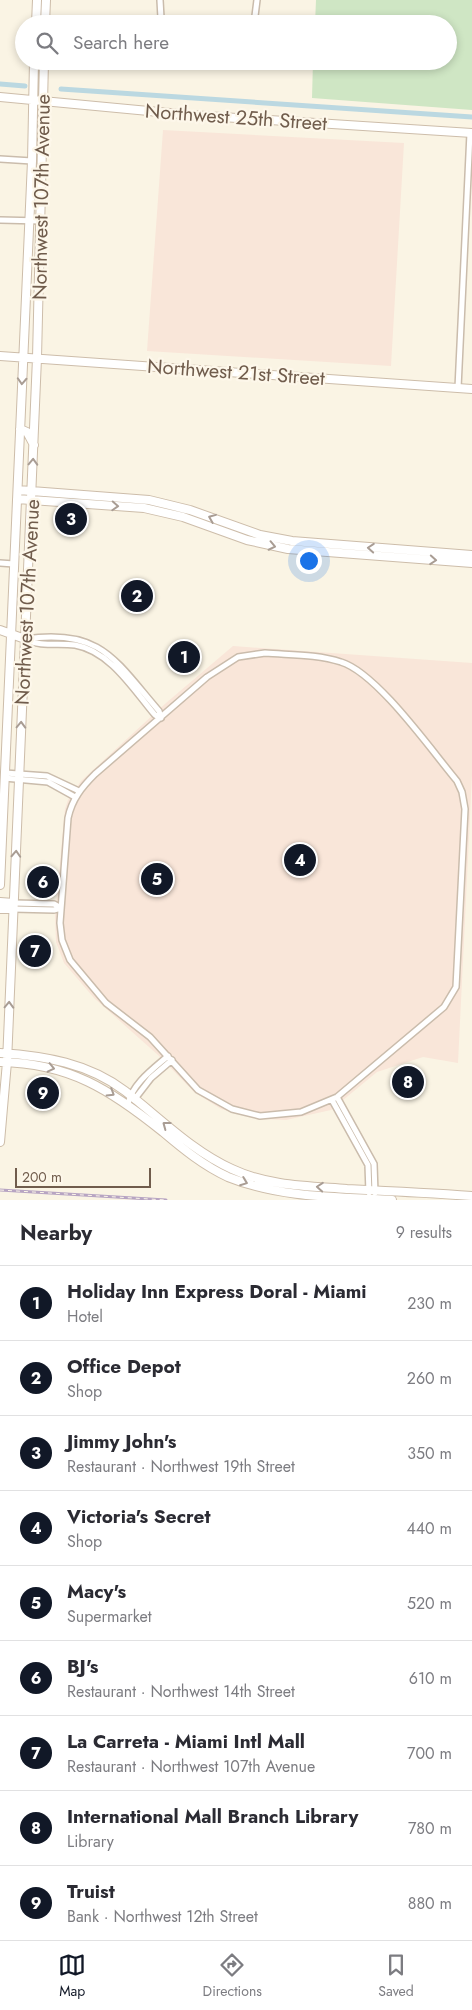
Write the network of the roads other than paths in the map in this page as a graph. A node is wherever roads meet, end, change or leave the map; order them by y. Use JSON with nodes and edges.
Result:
{"nodes":[{"id":1,"x":37,"y":0,"type":"edge"},
{"id":2,"x":46,"y":0,"type":"edge"},
{"id":3,"x":160,"y":0,"type":"edge"},
{"id":4,"x":257,"y":0,"type":"edge"},
{"id":5,"x":36,"y":15,"type":"edge"},
{"id":6,"x":45,"y":15,"type":"edge"},
{"id":7,"x":160,"y":15,"type":"edge"},
{"id":8,"x":255,"y":15,"type":"edge"},
{"id":9,"x":34,"y":70,"type":"edge"},
{"id":10,"x":44,"y":70,"type":"edge"},
{"id":11,"x":0,"y":97,"type":"edge"},
{"id":12,"x":34,"y":100,"type":"junction"},
{"id":13,"x":43,"y":102,"type":"junction"},
{"id":14,"x":471,"y":133,"type":"edge"},
{"id":15,"x":0,"y":159,"type":"edge"},
{"id":16,"x":32,"y":161,"type":"junction"},
{"id":17,"x":0,"y":220,"type":"edge"},
{"id":18,"x":29,"y":221,"type":"junction"},
{"id":19,"x":41,"y":221,"type":"junction"},
{"id":20,"x":0,"y":356,"type":"edge"},
{"id":21,"x":23,"y":358,"type":"junction"},
{"id":22,"x":38,"y":358,"type":"junction"},
{"id":23,"x":458,"y":388,"type":"junction"},
{"id":24,"x":472,"y":389,"type":"edge"},
{"id":25,"x":20,"y":429,"type":"junction"},
{"id":26,"x":34,"y":444,"type":"junction"},
{"id":27,"x":18,"y":490,"type":"junction"},
{"id":28,"x":32,"y":491,"type":"junction"},
{"id":29,"x":17,"y":500,"type":"junction"},
{"id":30,"x":31,"y":500,"type":"junction"},
{"id":31,"x":472,"y":555,"type":"edge"},
{"id":32,"x":0,"y":563,"type":"edge"},
{"id":33,"x":472,"y":563,"type":"edge"},
{"id":34,"x":14,"y":564,"type":"junction"},
{"id":35,"x":0,"y":630,"type":"edge"},
{"id":36,"x":11,"y":632,"type":"junction"},
{"id":37,"x":25,"y":639,"type":"junction"},
{"id":38,"x":161,"y":718,"type":"junction"},
{"id":39,"x":4,"y":772,"type":"edge"},
{"id":40,"x":19,"y":777,"type":"junction"},
{"id":41,"x":79,"y":791,"type":"junction"},
{"id":42,"x":75,"y":797,"type":"junction"},
{"id":43,"x":1,"y":835,"type":"edge"},
{"id":44,"x":0,"y":885,"type":"edge"},
{"id":45,"x":0,"y":902,"type":"edge"},
{"id":46,"x":13,"y":906,"type":"junction"},
{"id":47,"x":61,"y":908,"type":"junction"},
{"id":48,"x":0,"y":909,"type":"edge"},
{"id":49,"x":4,"y":1053,"type":"edge"},
{"id":50,"x":170,"y":1058,"type":"junction"},
{"id":51,"x":3,"y":1062,"type":"edge"},
{"id":52,"x":337,"y":1097,"type":"junction"},
{"id":53,"x":130,"y":1100,"type":"junction"},
{"id":54,"x":332,"y":1100,"type":"junction"},
{"id":55,"x":0,"y":1142,"type":"edge"},
{"id":56,"x":202,"y":1158,"type":"junction"},
{"id":57,"x":372,"y":1190,"type":"junction"},
{"id":58,"x":472,"y":1196,"type":"edge"},
{"id":59,"x":372,"y":1199,"type":"edge"},
{"id":60,"x":392,"y":1200,"type":"edge"}],
"edges":[{"from":1,"to":5,"type":"main road"},
{"from":2,"to":6,"type":"main road"},
{"from":3,"to":7,"type":"street"},
{"from":4,"to":8,"type":"street"},
{"from":9,"to":12,"type":"main road","name":"Northwest 107th Avenue"},
{"from":10,"to":13,"type":"main road","name":"Northwest 107th Avenue"},
{"from":11,"to":12,"type":"main road","name":"Northwest 25th Street"},
{"from":12,"to":13,"type":"main road","name":"Northwest 25th Street"},
{"from":12,"to":16,"type":"main road","name":"Northwest 107th Avenue"},
{"from":13,"to":14,"type":"main road","name":"Northwest 25th Street"},
{"from":13,"to":19,"type":"main road","name":"Northwest 107th Avenue"},
{"from":14,"to":23,"type":"street"},
{"from":15,"to":16,"type":"street"},
{"from":16,"to":18,"type":"main road","name":"Northwest 107th Avenue"},
{"from":17,"to":18,"type":"street"},
{"from":18,"to":19,"type":"street"},
{"from":18,"to":21,"type":"main road","name":"Northwest 107th Avenue"},
{"from":19,"to":22,"type":"main road","name":"Northwest 107th Avenue"},
{"from":20,"to":21,"type":"main road","name":"Northwest 21st Street"},
{"from":21,"to":22,"type":"main road","name":"Northwest 21st Street"},
{"from":21,"to":25,"type":"main road","name":"Northwest 107th Avenue","one_way":true},
{"from":22,"to":23,"type":"main road","name":"Northwest 21st Street"},
{"from":22,"to":26,"type":"main road","name":"Northwest 107th Avenue"},
{"from":23,"to":24,"type":"main road","name":"Northwest 21st Street"},
{"from":25,"to":26,"type":"main road"},
{"from":25,"to":27,"type":"main road","name":"Northwest 107th Avenue"},
{"from":28,"to":26,"type":"main road","name":"Northwest 107th Avenue","one_way":true},
{"from":27,"to":28,"type":"main road"},
{"from":27,"to":29,"type":"main road","name":"Northwest 107th Avenue"},
{"from":28,"to":30,"type":"main road","name":"Northwest 107th Avenue"},
{"from":31,"to":28,"type":"main road","one_way":true},
{"from":29,"to":30,"type":"main road"},
{"from":29,"to":34,"type":"main road","name":"Northwest 107th Avenue"},
{"from":30,"to":33,"type":"main road","one_way":true},
{"from":30,"to":37,"type":"main road","name":"Northwest 107th Avenue"},
{"from":32,"to":34,"type":"street"},
{"from":34,"to":36,"type":"main road","name":"Northwest 107th Avenue"},
{"from":35,"to":36,"type":"main road"},
{"from":36,"to":37,"type":"main road"},
{"from":36,"to":39,"type":"main road","name":"Northwest 107th Avenue"},
{"from":37,"to":38,"type":"street"},
{"from":40,"to":37,"type":"main road","name":"Northwest 107th Avenue","one_way":true},
{"from":38,"to":41,"type":"street"},
{"from":38,"to":52,"type":"street"},
{"from":39,"to":40,"type":"street"},
{"from":39,"to":43,"type":"main road","name":"Northwest 107th Avenue"},
{"from":40,"to":41,"type":"street"},
{"from":40,"to":42,"type":"street"},
{"from":46,"to":40,"type":"main road","name":"Northwest 107th Avenue","one_way":true},
{"from":41,"to":42,"type":"street"},
{"from":42,"to":47,"type":"street"},
{"from":43,"to":44,"type":"main road","name":"Northwest 107th Avenue"},
{"from":45,"to":46,"type":"main road"},
{"from":46,"to":47,"type":"street"},
{"from":46,"to":48,"type":"main road"},
{"from":49,"to":46,"type":"main road","name":"Northwest 107th Avenue","one_way":true},
{"from":47,"to":50,"type":"street"},
{"from":49,"to":51,"type":"main road","name":"Northwest 107th Avenue"},
{"from":49,"to":53,"type":"main road"},
{"from":50,"to":53,"type":"street"},
{"from":50,"to":54,"type":"street"},
{"from":51,"to":53,"type":"main road","one_way":true},
{"from":51,"to":55,"type":"main road","name":"Northwest 107th Avenue"},
{"from":52,"to":54,"type":"street"},
{"from":52,"to":57,"type":"street"},
{"from":53,"to":56,"type":"main road"},
{"from":54,"to":57,"type":"street"},
{"from":57,"to":56,"type":"main road","one_way":true},
{"from":56,"to":59,"type":"main road","one_way":true},
{"from":57,"to":58,"type":"main road"},
{"from":57,"to":59,"type":"street"},
{"from":59,"to":60,"type":"main road"}]}
